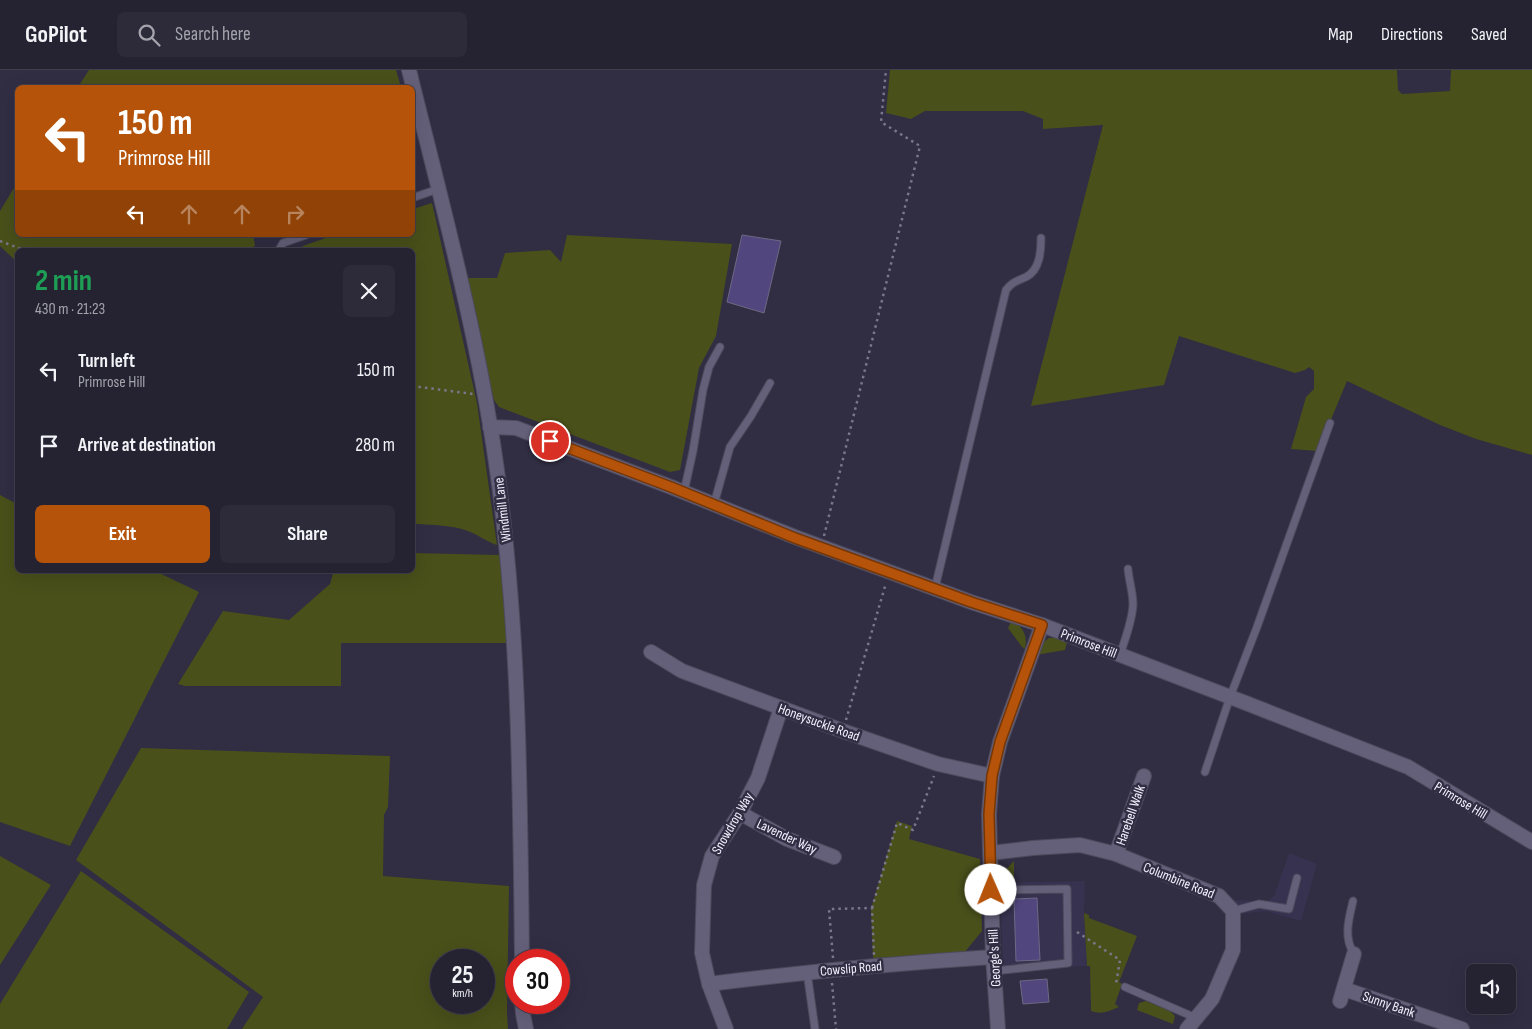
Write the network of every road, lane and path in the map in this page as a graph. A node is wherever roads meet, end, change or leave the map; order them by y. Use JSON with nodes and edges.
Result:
{"nodes":[{"id":1,"x":409,"y":70,"type":"edge"},
{"id":2,"x":886,"y":70,"type":"edge"},
{"id":3,"x":413,"y":85,"type":"edge"},
{"id":4,"x":415,"y":95,"type":"edge"},
{"id":5,"x":438,"y":189,"type":"junction"},
{"id":6,"x":415,"y":197,"type":"edge"},
{"id":7,"x":300,"y":237,"type":"edge"},
{"id":8,"x":1041,"y":238,"type":"dead end"},
{"id":9,"x":0,"y":241,"type":"edge"},
{"id":10,"x":19,"y":248,"type":"edge"},
{"id":11,"x":280,"y":248,"type":"edge"},
{"id":12,"x":720,"y":347,"type":"dead end"},
{"id":13,"x":770,"y":383,"type":"dead end"},
{"id":14,"x":415,"y":387,"type":"edge"},
{"id":15,"x":485,"y":395,"type":"junction"},
{"id":16,"x":1330,"y":423,"type":"dead end"},
{"id":17,"x":490,"y":427,"type":"junction"},
{"id":18,"x":684,"y":492,"type":"junction"},
{"id":19,"x":714,"y":504,"type":"junction"},
{"id":20,"x":822,"y":547,"type":"junction"},
{"id":21,"x":1128,"y":569,"type":"dead end"},
{"id":22,"x":889,"y":572,"type":"junction"},
{"id":23,"x":934,"y":588,"type":"junction"},
{"id":24,"x":1042,"y":625,"type":"junction"},
{"id":25,"x":651,"y":652,"type":"dead end"},
{"id":26,"x":1120,"y":655,"type":"junction"},
{"id":27,"x":1230,"y":697,"type":"junction"},
{"id":28,"x":781,"y":708,"type":"junction"},
{"id":29,"x":843,"y":731,"type":"junction"},
{"id":30,"x":936,"y":771,"type":"dead end"},
{"id":31,"x":1205,"y":772,"type":"dead end"},
{"id":32,"x":992,"y":776,"type":"junction"},
{"id":33,"x":1144,"y":776,"type":"dead end"},
{"id":34,"x":740,"y":813,"type":"junction"},
{"id":35,"x":1532,"y":842,"type":"edge"},
{"id":36,"x":990,"y":853,"type":"junction"},
{"id":37,"x":1116,"y":854,"type":"junction"},
{"id":38,"x":834,"y":857,"type":"dead end"},
{"id":39,"x":1297,"y":878,"type":"dead end"},
{"id":40,"x":991,"y":890,"type":"junction"},
{"id":41,"x":1353,"y":901,"type":"dead end"},
{"id":42,"x":872,"y":908,"type":"junction"},
{"id":43,"x":1233,"y":911,"type":"junction"},
{"id":44,"x":1067,"y":926,"type":"junction"},
{"id":45,"x":522,"y":949,"type":"edge"},
{"id":46,"x":1354,"y":954,"type":"joint"},
{"id":47,"x":993,"y":964,"type":"junction"},
{"id":48,"x":874,"y":966,"type":"junction"},
{"id":49,"x":807,"y":972,"type":"junction"},
{"id":50,"x":832,"y":975,"type":"junction"},
{"id":51,"x":709,"y":984,"type":"junction"},
{"id":52,"x":1125,"y":987,"type":"joint"},
{"id":53,"x":523,"y":1014,"type":"edge"},
{"id":54,"x":1192,"y":1024,"type":"edge"},
{"id":55,"x":526,"y":1029,"type":"edge"},
{"id":56,"x":726,"y":1029,"type":"edge"},
{"id":57,"x":815,"y":1029,"type":"edge"},
{"id":58,"x":836,"y":1029,"type":"edge"},
{"id":59,"x":998,"y":1029,"type":"edge"},
{"id":60,"x":1462,"y":1029,"type":"edge"}],
"edges":[{"from":1,"to":3,"type":"street","name":"Windmill Lane"},
{"from":2,"to":20,"type":"path"},
{"from":4,"to":5,"type":"street","name":"Windmill Lane"},
{"from":5,"to":6,"type":"lane"},
{"from":5,"to":15,"type":"street","name":"Windmill Lane"},
{"from":7,"to":11,"type":"lane"},
{"from":8,"to":23,"type":"lane"},
{"from":9,"to":10,"type":"path"},
{"from":12,"to":18,"type":"lane"},
{"from":13,"to":19,"type":"lane"},
{"from":14,"to":15,"type":"path"},
{"from":15,"to":17,"type":"street","name":"Windmill Lane"},
{"from":16,"to":27,"type":"lane"},
{"from":17,"to":18,"type":"street","name":"Primrose Hill"},
{"from":17,"to":45,"type":"street","name":"Windmill Lane"},
{"from":18,"to":19,"type":"street","name":"Primrose Hill"},
{"from":19,"to":20,"type":"street","name":"Primrose Hill"},
{"from":20,"to":22,"type":"street","name":"Primrose Hill"},
{"from":21,"to":26,"type":"lane"},
{"from":22,"to":23,"type":"street","name":"Primrose Hill"},
{"from":22,"to":29,"type":"path"},
{"from":23,"to":24,"type":"street","name":"Primrose Hill"},
{"from":24,"to":26,"type":"street","name":"Primrose Hill"},
{"from":24,"to":32,"type":"street","name":"George's Hill"},
{"from":25,"to":28,"type":"street","name":"Honeysuckle Road"},
{"from":26,"to":27,"type":"street","name":"Primrose Hill"},
{"from":27,"to":31,"type":"lane"},
{"from":27,"to":35,"type":"street","name":"Primrose Hill"},
{"from":28,"to":29,"type":"street","name":"Honeysuckle Road"},
{"from":28,"to":34,"type":"street","name":"Snowdrop Way"},
{"from":29,"to":32,"type":"street","name":"Honeysuckle Road"},
{"from":30,"to":42,"type":"path"},
{"from":32,"to":36,"type":"street","name":"George's Hill"},
{"from":33,"to":37,"type":"street","name":"Harebell Walk"},
{"from":34,"to":38,"type":"street","name":"Lavender Way"},
{"from":34,"to":51,"type":"street","name":"Snowdrop Way"},
{"from":36,"to":37,"type":"street","name":"Columbine Road"},
{"from":36,"to":40,"type":"street","name":"George's Hill"},
{"from":37,"to":43,"type":"street","name":"Columbine Road"},
{"from":39,"to":43,"type":"lane"},
{"from":40,"to":44,"type":"lane"},
{"from":40,"to":47,"type":"street","name":"George's Hill"},
{"from":41,"to":46,"type":"lane"},
{"from":42,"to":48,"type":"path"},
{"from":42,"to":50,"type":"path"},
{"from":43,"to":54,"type":"street"},
{"from":44,"to":47,"type":"lane"},
{"from":44,"to":52,"type":"path"},
{"from":46,"to":60,"type":"street","name":"Sunny Bank"},
{"from":47,"to":48,"type":"street","name":"Cowslip Road"},
{"from":47,"to":59,"type":"street","name":"George's Hill"},
{"from":48,"to":50,"type":"street","name":"Cowslip Road"},
{"from":49,"to":50,"type":"street","name":"Cowslip Road"},
{"from":49,"to":51,"type":"street","name":"Cowslip Road"},
{"from":49,"to":57,"type":"lane"},
{"from":50,"to":58,"type":"path"},
{"from":51,"to":56,"type":"street","name":"Snowdrop Way"},
{"from":52,"to":54,"type":"lane"},
{"from":53,"to":55,"type":"street"}]}
